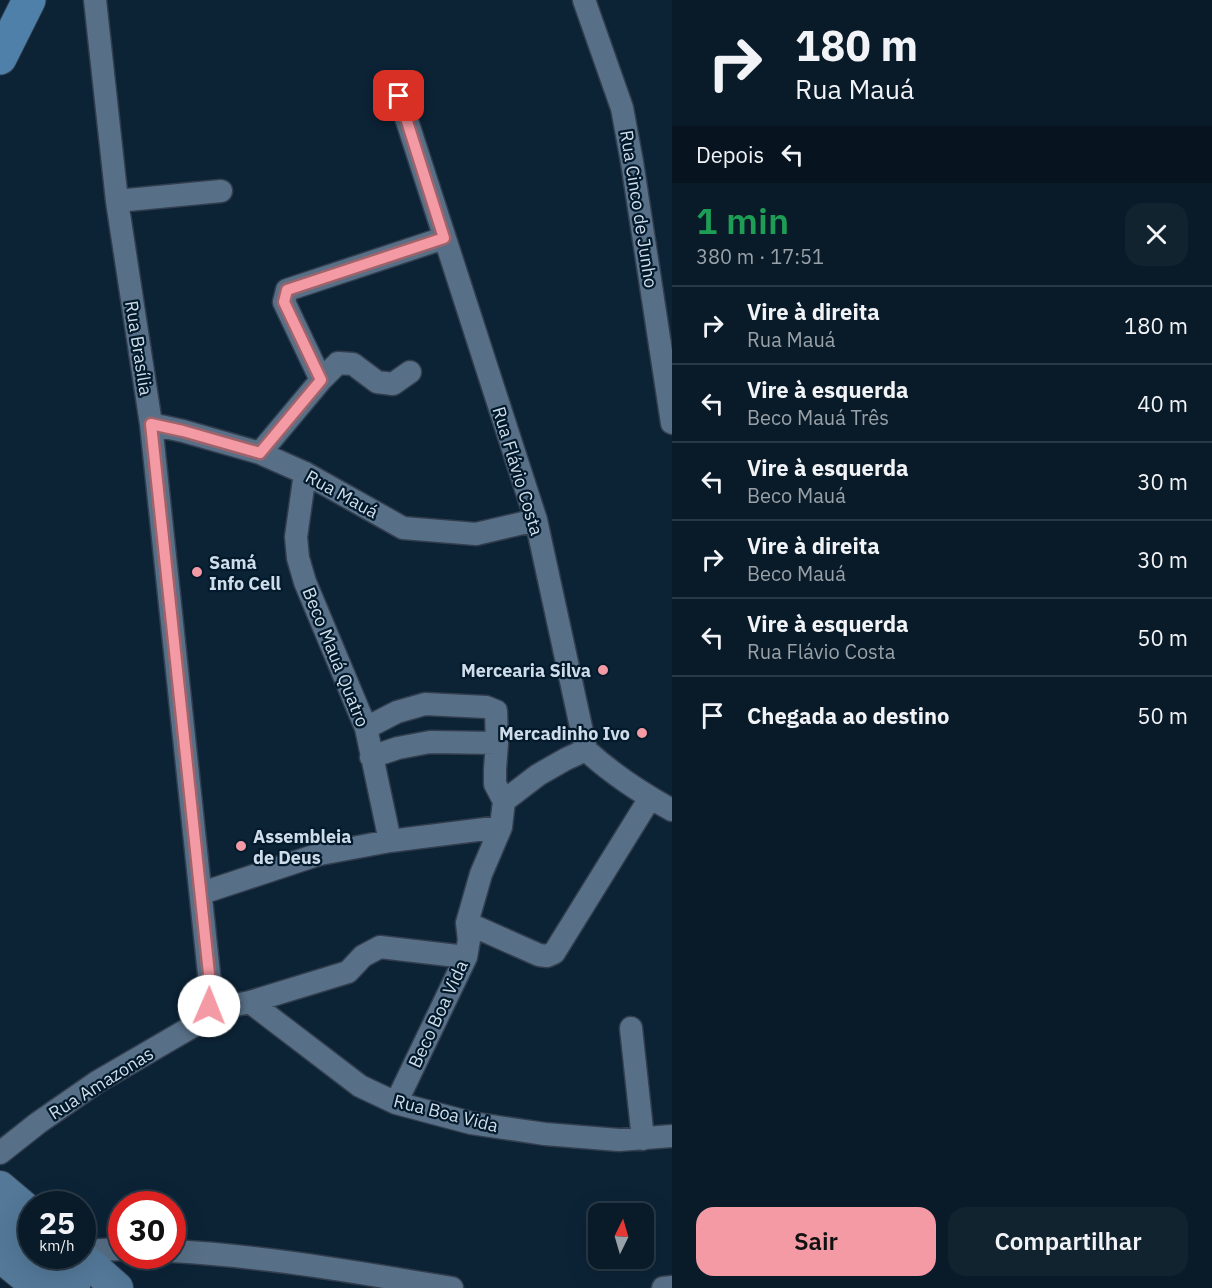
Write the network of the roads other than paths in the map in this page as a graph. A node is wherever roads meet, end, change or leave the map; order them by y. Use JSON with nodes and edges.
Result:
{"nodes":[{"id":1,"x":29,"y":0,"type":"edge"},
{"id":2,"x":95,"y":0,"type":"edge"},
{"id":3,"x":584,"y":0,"type":"edge"},
{"id":4,"x":0,"y":58,"type":"edge"},
{"id":5,"x":399,"y":96,"type":"dead end"},
{"id":6,"x":221,"y":191,"type":"dead end"},
{"id":7,"x":117,"y":201,"type":"junction"},
{"id":8,"x":444,"y":238,"type":"junction"},
{"id":9,"x":410,"y":372,"type":"dead end"},
{"id":10,"x":321,"y":380,"type":"junction"},
{"id":11,"x":672,"y":423,"type":"edge"},
{"id":12,"x":151,"y":424,"type":"junction"},
{"id":13,"x":260,"y":453,"type":"junction"},
{"id":14,"x":305,"y":473,"type":"junction"},
{"id":15,"x":536,"y":520,"type":"junction"},
{"id":16,"x":366,"y":728,"type":"junction"},
{"id":17,"x":497,"y":743,"type":"junction"},
{"id":18,"x":586,"y":750,"type":"junction"},
{"id":19,"x":371,"y":757,"type":"junction"},
{"id":20,"x":650,"y":798,"type":"junction"},
{"id":21,"x":504,"y":801,"type":"junction"},
{"id":22,"x":672,"y":810,"type":"edge"},
{"id":23,"x":501,"y":827,"type":"junction"},
{"id":24,"x":390,"y":841,"type":"junction"},
{"id":25,"x":201,"y":893,"type":"junction"},
{"id":26,"x":467,"y":923,"type":"junction"},
{"id":27,"x":466,"y":957,"type":"junction"},
{"id":28,"x":250,"y":1002,"type":"junction"},
{"id":29,"x":207,"y":1018,"type":"junction"},
{"id":30,"x":631,"y":1029,"type":"dead end"},
{"id":31,"x":396,"y":1103,"type":"junction"},
{"id":32,"x":672,"y":1136,"type":"edge"},
{"id":33,"x":643,"y":1139,"type":"junction"},
{"id":34,"x":0,"y":1153,"type":"edge"},
{"id":35,"x":0,"y":1187,"type":"edge"},
{"id":36,"x":18,"y":1202,"type":"edge"},
{"id":37,"x":0,"y":1224,"type":"edge"},
{"id":38,"x":18,"y":1239,"type":"edge"},
{"id":39,"x":186,"y":1252,"type":"edge"},
{"id":40,"x":0,"y":1256,"type":"edge"},
{"id":41,"x":96,"y":1267,"type":"edge"},
{"id":42,"x":51,"y":1269,"type":"edge"},
{"id":43,"x":672,"y":1287,"type":"edge"},
{"id":44,"x":39,"y":1288,"type":"edge"},
{"id":45,"x":74,"y":1288,"type":"edge"},
{"id":46,"x":117,"y":1288,"type":"edge"},
{"id":47,"x":452,"y":1288,"type":"edge"},
{"id":48,"x":663,"y":1288,"type":"edge"}],
"edges":[{"from":1,"to":4,"type":"main road"},
{"from":2,"to":7,"type":"street","name":"Rua Brasília"},
{"from":3,"to":11,"type":"street","name":"Rua Cinco de Junho"},
{"from":5,"to":8,"type":"street","name":"Rua Flávio Costa"},
{"from":6,"to":7,"type":"street"},
{"from":7,"to":12,"type":"street","name":"Rua Brasília"},
{"from":8,"to":10,"type":"street"},
{"from":8,"to":15,"type":"street","name":"Rua Flávio Costa"},
{"from":9,"to":10,"type":"street"},
{"from":10,"to":13,"type":"street"},
{"from":12,"to":13,"type":"street","name":"Rua Mauá"},
{"from":12,"to":25,"type":"street","name":"Rua Brasília"},
{"from":13,"to":14,"type":"street","name":"Rua Mauá"},
{"from":14,"to":15,"type":"street","name":"Rua Mauá"},
{"from":14,"to":16,"type":"street","name":"Beco Mauá Quatro"},
{"from":15,"to":18,"type":"street","name":"Rua Flávio Costa"},
{"from":16,"to":17,"type":"street"},
{"from":16,"to":19,"type":"street","name":"Beco Mauá Quatro"},
{"from":17,"to":19,"type":"street"},
{"from":17,"to":21,"type":"street"},
{"from":18,"to":20,"type":"street"},
{"from":18,"to":21,"type":"street"},
{"from":19,"to":24,"type":"street","name":"Beco Mauá Quatro"},
{"from":20,"to":22,"type":"street"},
{"from":20,"to":26,"type":"street"},
{"from":21,"to":23,"type":"street","name":"Beco Boa Vida"},
{"from":23,"to":24,"type":"street"},
{"from":23,"to":26,"type":"street","name":"Beco Boa Vida"},
{"from":24,"to":25,"type":"street"},
{"from":25,"to":29,"type":"street","name":"Rua Brasília"},
{"from":26,"to":27,"type":"street","name":"Beco Boa Vida"},
{"from":27,"to":28,"type":"street","name":"Rua Amazonas"},
{"from":27,"to":31,"type":"street","name":"Beco Boa Vida"},
{"from":28,"to":29,"type":"street","name":"Rua Amazonas"},
{"from":28,"to":31,"type":"street","name":"Rua Boa Vida"},
{"from":29,"to":34,"type":"street","name":"Rua Amazonas"},
{"from":30,"to":33,"type":"street"},
{"from":31,"to":33,"type":"street","name":"Rua Boa Vida"},
{"from":32,"to":33,"type":"street","name":"Rua Boa Vida"},
{"from":35,"to":36,"type":"main road"},
{"from":37,"to":38,"type":"main road"},
{"from":39,"to":47,"type":"street"},
{"from":40,"to":44,"type":"main road"},
{"from":41,"to":46,"type":"main road"},
{"from":42,"to":45,"type":"main road"},
{"from":43,"to":48,"type":"street"}]}
